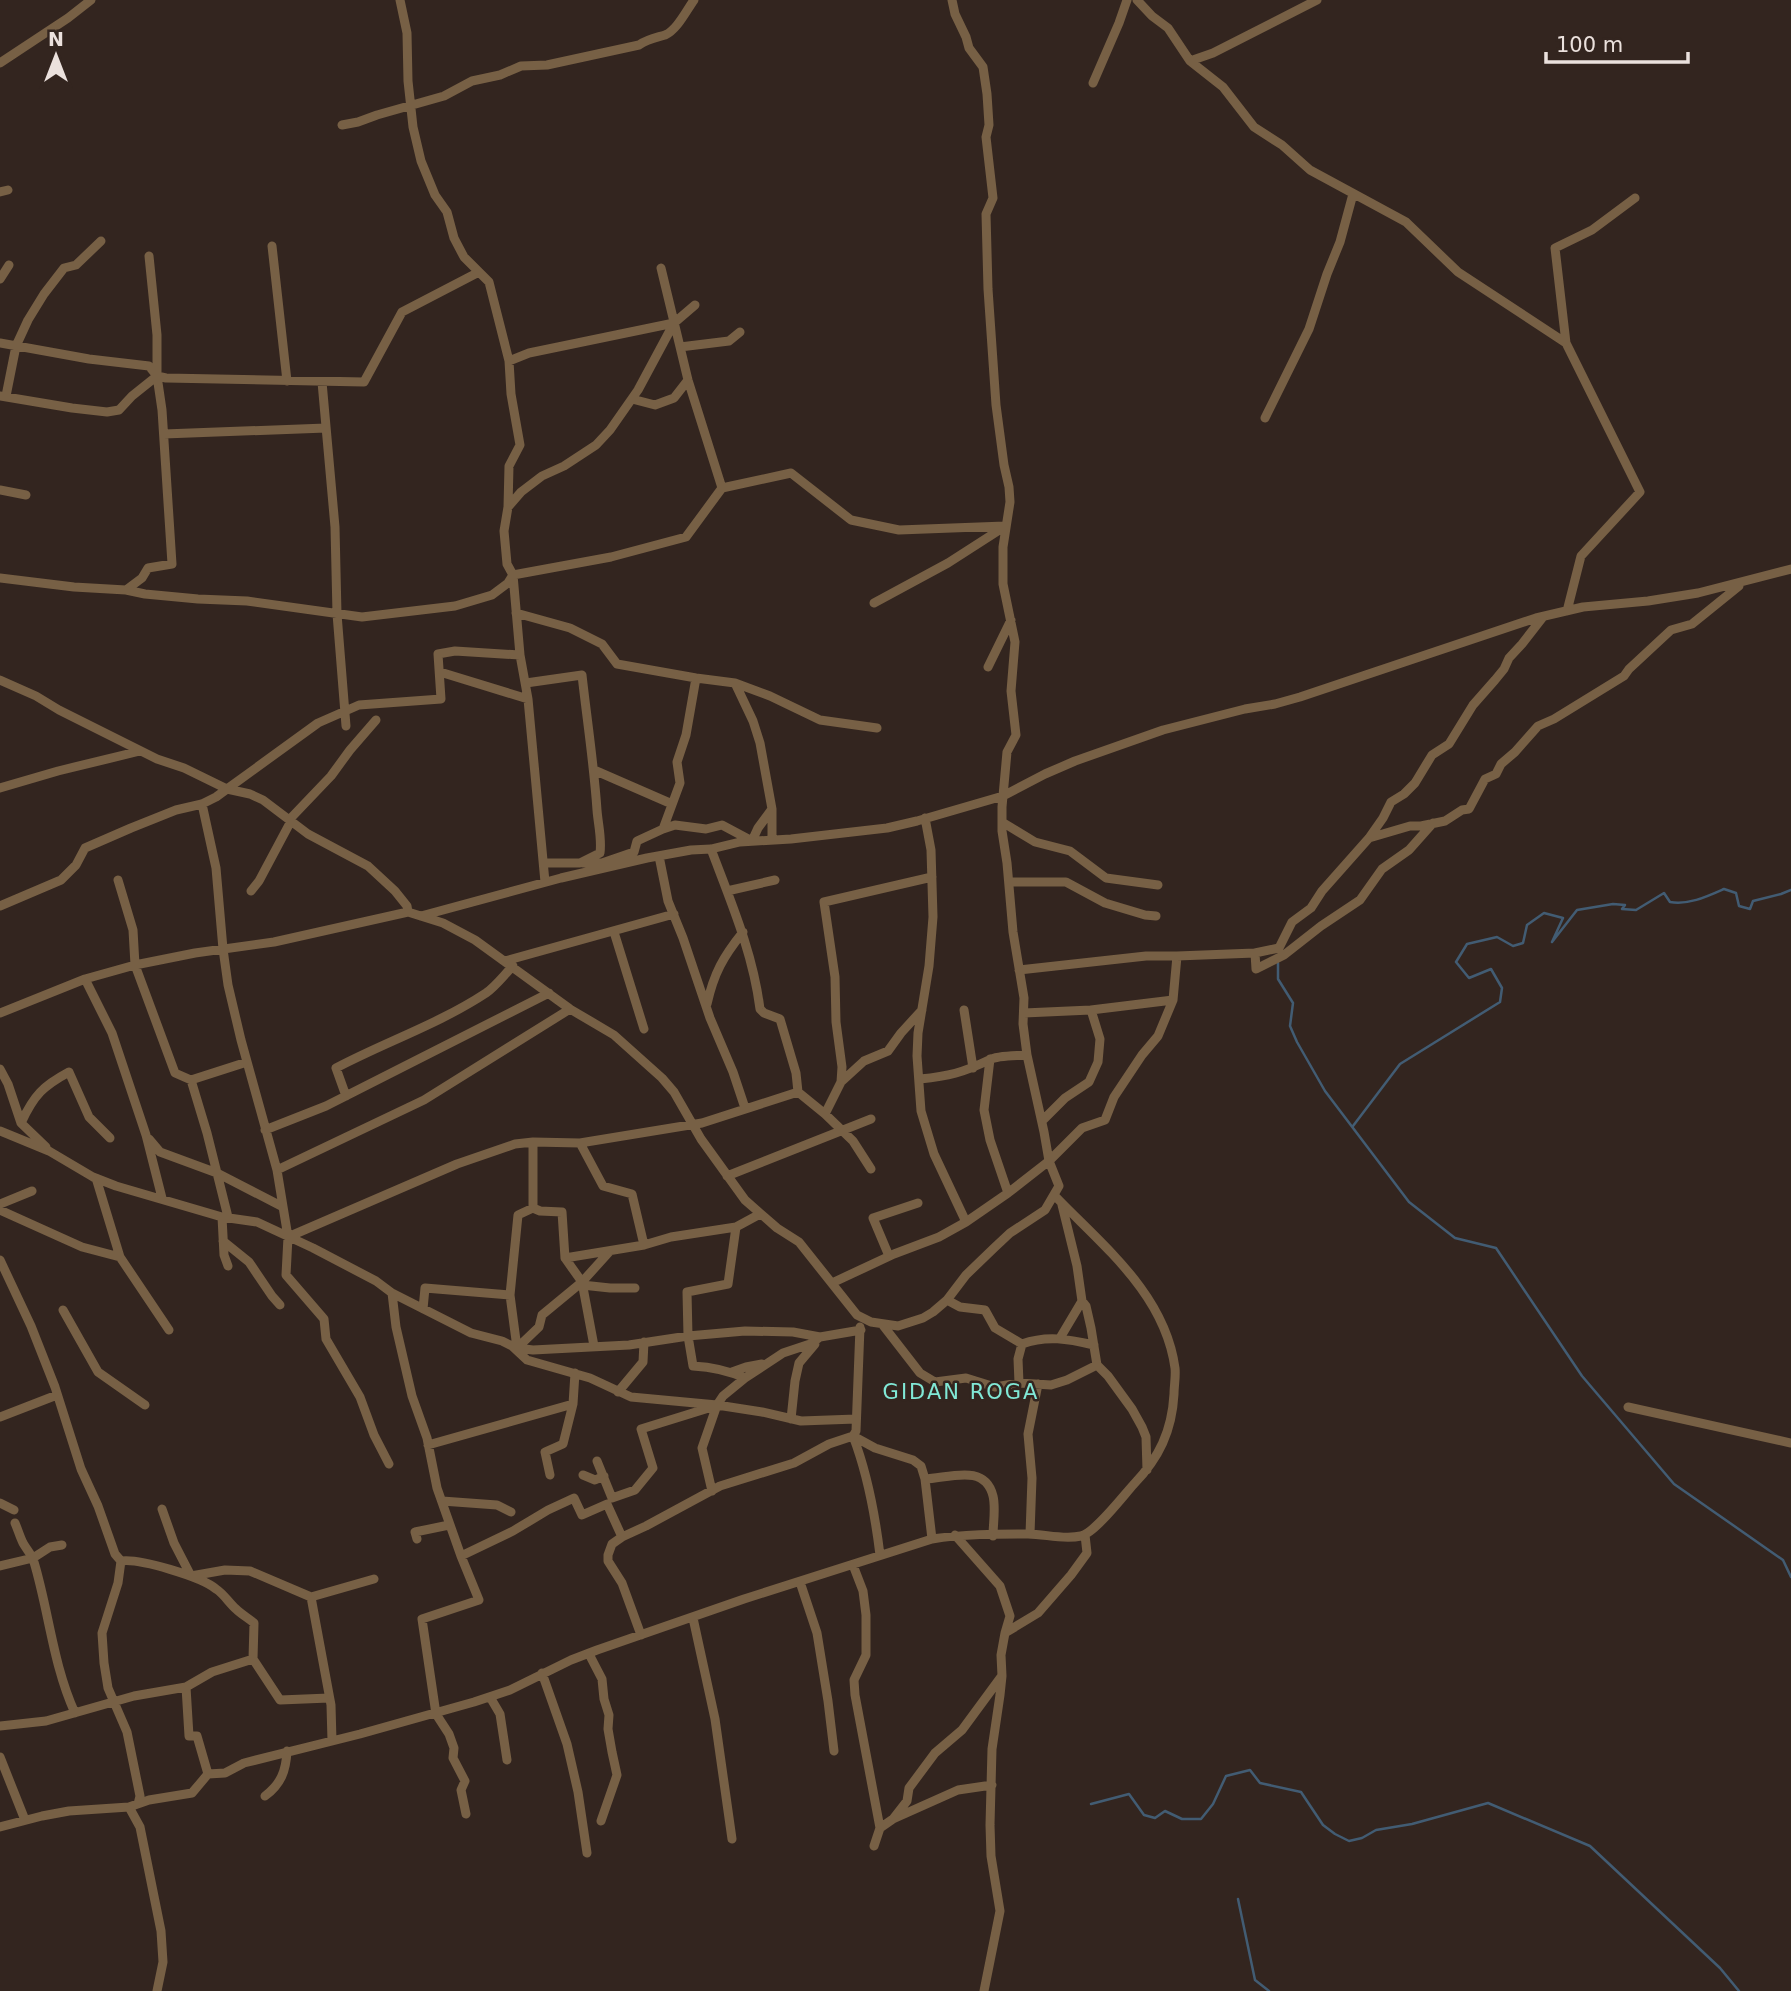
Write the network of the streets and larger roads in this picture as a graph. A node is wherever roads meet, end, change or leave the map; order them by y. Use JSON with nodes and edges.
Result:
{"nodes":[{"id":1,"x":91,"y":0,"type":"edge"},
{"id":2,"x":400,"y":0,"type":"edge"},
{"id":3,"x":694,"y":0,"type":"edge"},
{"id":4,"x":952,"y":0,"type":"edge"},
{"id":5,"x":1127,"y":0,"type":"edge"},
{"id":6,"x":1136,"y":0,"type":"edge"},
{"id":7,"x":1317,"y":0,"type":"edge"},
{"id":8,"x":1190,"y":61,"type":"junction"},
{"id":9,"x":0,"y":62,"type":"edge"},
{"id":10,"x":1093,"y":83,"type":"dead end"},
{"id":11,"x":411,"y":105,"type":"junction"},
{"id":12,"x":342,"y":125,"type":"dead end"},
{"id":13,"x":1353,"y":194,"type":"junction"},
{"id":14,"x":1635,"y":198,"type":"dead end"},
{"id":15,"x":101,"y":241,"type":"dead end"},
{"id":16,"x":272,"y":246,"type":"dead end"},
{"id":17,"x":149,"y":256,"type":"dead end"},
{"id":18,"x":9,"y":265,"type":"dead end"},
{"id":19,"x":661,"y":268,"type":"dead end"},
{"id":20,"x":479,"y":272,"type":"junction"},
{"id":21,"x":0,"y":279,"type":"edge"},
{"id":22,"x":695,"y":305,"type":"dead end"},
{"id":23,"x":674,"y":323,"type":"junction"},
{"id":24,"x":740,"y":332,"type":"dead end"},
{"id":25,"x":0,"y":343,"type":"edge"},
{"id":26,"x":1566,"y":343,"type":"junction"},
{"id":27,"x":16,"y":346,"type":"junction"},
{"id":28,"x":680,"y":347,"type":"junction"},
{"id":29,"x":509,"y":361,"type":"junction"},
{"id":30,"x":157,"y":376,"type":"junction"},
{"id":31,"x":688,"y":380,"type":"junction"},
{"id":32,"x":288,"y":381,"type":"junction"},
{"id":33,"x":322,"y":382,"type":"junction"},
{"id":34,"x":3,"y":396,"type":"edge"},
{"id":35,"x":632,"y":399,"type":"junction"},
{"id":36,"x":1265,"y":418,"type":"dead end"},
{"id":37,"x":326,"y":428,"type":"junction"},
{"id":38,"x":164,"y":434,"type":"junction"},
{"id":39,"x":722,"y":488,"type":"junction"},
{"id":40,"x":0,"y":490,"type":"edge"},
{"id":41,"x":26,"y":495,"type":"dead end"},
{"id":42,"x":508,"y":507,"type":"junction"},
{"id":43,"x":1005,"y":526,"type":"junction"},
{"id":44,"x":1791,"y":569,"type":"edge"},
{"id":45,"x":513,"y":576,"type":"junction"},
{"id":46,"x":0,"y":578,"type":"edge"},
{"id":47,"x":1743,"y":582,"type":"junction"},
{"id":48,"x":126,"y":590,"type":"junction"},
{"id":49,"x":874,"y":603,"type":"dead end"},
{"id":50,"x":1567,"y":611,"type":"junction"},
{"id":51,"x":516,"y":613,"type":"junction"},
{"id":52,"x":337,"y":614,"type":"junction"},
{"id":53,"x":1543,"y":617,"type":"junction"},
{"id":54,"x":1011,"y":620,"type":"junction"},
{"id":55,"x":520,"y":655,"type":"junction"},
{"id":56,"x":988,"y":667,"type":"dead end"},
{"id":57,"x":440,"y":672,"type":"junction"},
{"id":58,"x":696,"y":678,"type":"junction"},
{"id":59,"x":0,"y":680,"type":"edge"},
{"id":60,"x":526,"y":683,"type":"junction"},
{"id":61,"x":735,"y":683,"type":"junction"},
{"id":62,"x":528,"y":699,"type":"junction"},
{"id":63,"x":376,"y":720,"type":"dead end"},
{"id":64,"x":346,"y":726,"type":"dead end"},
{"id":65,"x":877,"y":728,"type":"dead end"},
{"id":66,"x":140,"y":751,"type":"junction"},
{"id":67,"x":594,"y":770,"type":"junction"},
{"id":68,"x":0,"y":788,"type":"edge"},
{"id":69,"x":226,"y":789,"type":"junction"},
{"id":70,"x":1003,"y":796,"type":"junction"},
{"id":71,"x":202,"y":804,"type":"junction"},
{"id":72,"x":671,"y":804,"type":"junction"},
{"id":73,"x":772,"y":809,"type":"junction"},
{"id":74,"x":925,"y":818,"type":"junction"},
{"id":75,"x":290,"y":820,"type":"junction"},
{"id":76,"x":1002,"y":822,"type":"junction"},
{"id":77,"x":1433,"y":822,"type":"junction"},
{"id":78,"x":663,"y":829,"type":"junction"},
{"id":79,"x":1369,"y":838,"type":"junction"},
{"id":80,"x":772,"y":840,"type":"junction"},
{"id":81,"x":752,"y":841,"type":"junction"},
{"id":82,"x":711,"y":849,"type":"junction"},
{"id":83,"x":659,"y":856,"type":"junction"},
{"id":84,"x":544,"y":863,"type":"junction"},
{"id":85,"x":580,"y":863,"type":"junction"},
{"id":86,"x":932,"y":877,"type":"junction"},
{"id":87,"x":118,"y":880,"type":"dead end"},
{"id":88,"x":775,"y":880,"type":"dead end"},
{"id":89,"x":545,"y":882,"type":"junction"},
{"id":90,"x":1009,"y":882,"type":"junction"},
{"id":91,"x":1158,"y":885,"type":"dead end"},
{"id":92,"x":251,"y":891,"type":"dead end"},
{"id":93,"x":727,"y":891,"type":"junction"},
{"id":94,"x":0,"y":906,"type":"edge"},
{"id":95,"x":408,"y":912,"type":"junction"},
{"id":96,"x":674,"y":914,"type":"junction"},
{"id":97,"x":1156,"y":916,"type":"dead end"},
{"id":98,"x":419,"y":917,"type":"junction"},
{"id":99,"x":614,"y":932,"type":"junction"},
{"id":100,"x":743,"y":932,"type":"junction"},
{"id":101,"x":223,"y":949,"type":"junction"},
{"id":102,"x":1255,"y":953,"type":"junction"},
{"id":103,"x":1177,"y":956,"type":"junction"},
{"id":104,"x":509,"y":964,"type":"junction"},
{"id":105,"x":135,"y":965,"type":"junction"},
{"id":106,"x":1019,"y":970,"type":"junction"},
{"id":107,"x":85,"y":979,"type":"junction"},
{"id":108,"x":549,"y":993,"type":"junction"},
{"id":109,"x":1173,"y":1000,"type":"junction"},
{"id":110,"x":706,"y":1006,"type":"junction"},
{"id":111,"x":570,"y":1009,"type":"junction"},
{"id":112,"x":923,"y":1009,"type":"junction"},
{"id":113,"x":964,"y":1010,"type":"dead end"},
{"id":114,"x":1091,"y":1010,"type":"junction"},
{"id":115,"x":0,"y":1013,"type":"edge"},
{"id":116,"x":1024,"y":1013,"type":"junction"},
{"id":117,"x":643,"y":1029,"type":"dead end"},
{"id":118,"x":1027,"y":1055,"type":"junction"},
{"id":119,"x":990,"y":1059,"type":"junction"},
{"id":120,"x":247,"y":1062,"type":"junction"},
{"id":121,"x":973,"y":1068,"type":"junction"},
{"id":122,"x":0,"y":1069,"type":"edge"},
{"id":123,"x":920,"y":1079,"type":"junction"},
{"id":124,"x":191,"y":1080,"type":"junction"},
{"id":125,"x":841,"y":1082,"type":"junction"},
{"id":126,"x":798,"y":1092,"type":"junction"},
{"id":127,"x":346,"y":1096,"type":"junction"},
{"id":128,"x":745,"y":1108,"type":"junction"},
{"id":129,"x":825,"y":1114,"type":"junction"},
{"id":130,"x":871,"y":1119,"type":"dead end"},
{"id":131,"x":1042,"y":1121,"type":"junction"},
{"id":132,"x":21,"y":1122,"type":"junction"},
{"id":133,"x":691,"y":1123,"type":"junction"},
{"id":134,"x":265,"y":1130,"type":"junction"},
{"id":135,"x":842,"y":1130,"type":"junction"},
{"id":136,"x":0,"y":1131,"type":"edge"},
{"id":137,"x":146,"y":1135,"type":"junction"},
{"id":138,"x":110,"y":1139,"type":"dead end"},
{"id":139,"x":533,"y":1142,"type":"junction"},
{"id":140,"x":580,"y":1143,"type":"junction"},
{"id":141,"x":49,"y":1151,"type":"junction"},
{"id":142,"x":1049,"y":1161,"type":"junction"},
{"id":143,"x":871,"y":1169,"type":"dead end"},
{"id":144,"x":277,"y":1170,"type":"junction"},
{"id":145,"x":217,"y":1172,"type":"junction"},
{"id":146,"x":727,"y":1176,"type":"junction"},
{"id":147,"x":96,"y":1178,"type":"junction"},
{"id":148,"x":32,"y":1191,"type":"dead end"},
{"id":149,"x":1008,"y":1193,"type":"junction"},
{"id":150,"x":162,"y":1198,"type":"junction"},
{"id":151,"x":1058,"y":1200,"type":"junction"},
{"id":152,"x":918,"y":1203,"type":"dead end"},
{"id":153,"x":0,"y":1204,"type":"edge"},
{"id":154,"x":283,"y":1207,"type":"junction"},
{"id":155,"x":533,"y":1208,"type":"junction"},
{"id":156,"x":0,"y":1210,"type":"edge"},
{"id":157,"x":760,"y":1214,"type":"junction"},
{"id":158,"x":225,"y":1217,"type":"junction"},
{"id":159,"x":966,"y":1222,"type":"junction"},
{"id":160,"x":736,"y":1227,"type":"junction"},
{"id":161,"x":288,"y":1237,"type":"junction"},
{"id":162,"x":223,"y":1241,"type":"junction"},
{"id":163,"x":644,"y":1245,"type":"junction"},
{"id":164,"x":610,"y":1251,"type":"junction"},
{"id":165,"x":889,"y":1256,"type":"junction"},
{"id":166,"x":120,"y":1257,"type":"junction"},
{"id":167,"x":565,"y":1258,"type":"junction"},
{"id":168,"x":0,"y":1260,"type":"edge"},
{"id":169,"x":228,"y":1266,"type":"dead end"},
{"id":170,"x":582,"y":1283,"type":"junction"},
{"id":171,"x":832,"y":1283,"type":"junction"},
{"id":172,"x":635,"y":1288,"type":"dead end"},
{"id":173,"x":392,"y":1293,"type":"junction"},
{"id":174,"x":510,"y":1296,"type":"junction"},
{"id":175,"x":947,"y":1300,"type":"junction"},
{"id":176,"x":1082,"y":1301,"type":"junction"},
{"id":177,"x":280,"y":1305,"type":"dead end"},
{"id":178,"x":423,"y":1309,"type":"junction"},
{"id":179,"x":63,"y":1310,"type":"dead end"},
{"id":180,"x":857,"y":1315,"type":"junction"},
{"id":181,"x":882,"y":1324,"type":"junction"},
{"id":182,"x":169,"y":1330,"type":"dead end"},
{"id":183,"x":861,"y":1330,"type":"junction"},
{"id":184,"x":688,"y":1336,"type":"junction"},
{"id":185,"x":820,"y":1337,"type":"junction"},
{"id":186,"x":1060,"y":1338,"type":"junction"},
{"id":187,"x":643,"y":1342,"type":"junction"},
{"id":188,"x":1022,"y":1344,"type":"junction"},
{"id":189,"x":1094,"y":1345,"type":"junction"},
{"id":190,"x":594,"y":1346,"type":"junction"},
{"id":191,"x":517,"y":1348,"type":"junction"},
{"id":192,"x":767,"y":1363,"type":"junction"},
{"id":193,"x":1097,"y":1365,"type":"junction"},
{"id":194,"x":575,"y":1373,"type":"junction"},
{"id":195,"x":732,"y":1373,"type":"junction"},
{"id":196,"x":745,"y":1378,"type":"junction"},
{"id":197,"x":1019,"y":1383,"type":"junction"},
{"id":198,"x":1038,"y":1384,"type":"junction"},
{"id":199,"x":618,"y":1392,"type":"junction"},
{"id":200,"x":57,"y":1395,"type":"junction"},
{"id":201,"x":145,"y":1405,"type":"dead end"},
{"id":202,"x":573,"y":1405,"type":"junction"},
{"id":203,"x":717,"y":1405,"type":"junction"},
{"id":204,"x":1628,"y":1407,"type":"dead end"},
{"id":205,"x":0,"y":1417,"type":"edge"},
{"id":206,"x":791,"y":1419,"type":"junction"},
{"id":207,"x":856,"y":1419,"type":"junction"},
{"id":208,"x":853,"y":1436,"type":"junction"},
{"id":209,"x":1791,"y":1443,"type":"edge"},
{"id":210,"x":428,"y":1445,"type":"junction"},
{"id":211,"x":597,"y":1461,"type":"dead end"},
{"id":212,"x":389,"y":1464,"type":"dead end"},
{"id":213,"x":1147,"y":1471,"type":"junction"},
{"id":214,"x":550,"y":1475,"type":"dead end"},
{"id":215,"x":583,"y":1475,"type":"dead end"},
{"id":216,"x":604,"y":1476,"type":"junction"},
{"id":217,"x":925,"y":1479,"type":"junction"},
{"id":218,"x":712,"y":1491,"type":"junction"},
{"id":219,"x":442,"y":1501,"type":"junction"},
{"id":220,"x":610,"y":1501,"type":"junction"},
{"id":221,"x":0,"y":1503,"type":"edge"},
{"id":222,"x":162,"y":1509,"type":"dead end"},
{"id":223,"x":15,"y":1510,"type":"dead end"},
{"id":224,"x":511,"y":1512,"type":"dead end"},
{"id":225,"x":15,"y":1523,"type":"dead end"},
{"id":226,"x":449,"y":1525,"type":"junction"},
{"id":227,"x":1030,"y":1534,"type":"junction"},
{"id":228,"x":955,"y":1535,"type":"junction"},
{"id":229,"x":1085,"y":1535,"type":"junction"},
{"id":230,"x":993,"y":1536,"type":"junction"},
{"id":231,"x":622,"y":1537,"type":"junction"},
{"id":232,"x":417,"y":1539,"type":"dead end"},
{"id":233,"x":932,"y":1539,"type":"junction"},
{"id":234,"x":62,"y":1545,"type":"dead end"},
{"id":235,"x":880,"y":1555,"type":"junction"},
{"id":236,"x":461,"y":1556,"type":"junction"},
{"id":237,"x":33,"y":1558,"type":"junction"},
{"id":238,"x":121,"y":1561,"type":"junction"},
{"id":239,"x":853,"y":1565,"type":"junction"},
{"id":240,"x":0,"y":1566,"type":"edge"},
{"id":241,"x":191,"y":1576,"type":"junction"},
{"id":242,"x":374,"y":1579,"type":"dead end"},
{"id":243,"x":800,"y":1582,"type":"junction"},
{"id":244,"x":312,"y":1597,"type":"junction"},
{"id":245,"x":692,"y":1618,"type":"junction"},
{"id":246,"x":1005,"y":1633,"type":"junction"},
{"id":247,"x":640,"y":1635,"type":"junction"},
{"id":248,"x":589,"y":1654,"type":"junction"},
{"id":249,"x":253,"y":1659,"type":"junction"},
{"id":250,"x":542,"y":1673,"type":"junction"},
{"id":251,"x":1002,"y":1675,"type":"junction"},
{"id":252,"x":186,"y":1687,"type":"junction"},
{"id":253,"x":490,"y":1697,"type":"junction"},
{"id":254,"x":329,"y":1698,"type":"junction"},
{"id":255,"x":114,"y":1702,"type":"junction"},
{"id":256,"x":75,"y":1713,"type":"junction"},
{"id":257,"x":436,"y":1714,"type":"junction"},
{"id":258,"x":0,"y":1726,"type":"edge"},
{"id":259,"x":332,"y":1741,"type":"junction"},
{"id":260,"x":287,"y":1751,"type":"junction"},
{"id":261,"x":834,"y":1751,"type":"dead end"},
{"id":262,"x":0,"y":1757,"type":"edge"},
{"id":263,"x":507,"y":1760,"type":"dead end"},
{"id":264,"x":208,"y":1774,"type":"junction"},
{"id":265,"x":992,"y":1785,"type":"junction"},
{"id":266,"x":265,"y":1796,"type":"dead end"},
{"id":267,"x":133,"y":1805,"type":"junction"},
{"id":268,"x":466,"y":1814,"type":"dead end"},
{"id":269,"x":893,"y":1819,"type":"junction"},
{"id":270,"x":25,"y":1820,"type":"junction"},
{"id":271,"x":601,"y":1821,"type":"dead end"},
{"id":272,"x":0,"y":1827,"type":"edge"},
{"id":273,"x":880,"y":1828,"type":"junction"},
{"id":274,"x":732,"y":1839,"type":"dead end"},
{"id":275,"x":874,"y":1846,"type":"dead end"},
{"id":276,"x":587,"y":1853,"type":"dead end"},
{"id":277,"x":156,"y":1991,"type":"edge"},
{"id":278,"x":984,"y":1991,"type":"edge"}],
"edges":[{"from":1,"to":9,"type":"street"},
{"from":2,"to":11,"type":"street"},
{"from":3,"to":11,"type":"street"},
{"from":4,"to":43,"type":"street"},
{"from":5,"to":10,"type":"street"},
{"from":6,"to":8,"type":"street"},
{"from":7,"to":8,"type":"street"},
{"from":8,"to":13,"type":"street"},
{"from":11,"to":12,"type":"street"},
{"from":11,"to":20,"type":"street"},
{"from":13,"to":26,"type":"street"},
{"from":13,"to":36,"type":"street"},
{"from":14,"to":26,"type":"street"},
{"from":15,"to":27,"type":"street"},
{"from":16,"to":32,"type":"street"},
{"from":17,"to":30,"type":"street"},
{"from":18,"to":21,"type":"street"},
{"from":19,"to":23,"type":"street"},
{"from":20,"to":29,"type":"street"},
{"from":20,"to":33,"type":"street"},
{"from":22,"to":23,"type":"street"},
{"from":23,"to":28,"type":"street"},
{"from":23,"to":29,"type":"street"},
{"from":23,"to":35,"type":"street"},
{"from":24,"to":28,"type":"street"},
{"from":25,"to":27,"type":"street"},
{"from":26,"to":50,"type":"street"},
{"from":27,"to":30,"type":"street"},
{"from":27,"to":34,"type":"street"},
{"from":28,"to":31,"type":"street"},
{"from":29,"to":42,"type":"street"},
{"from":30,"to":32,"type":"street"},
{"from":30,"to":34,"type":"street"},
{"from":30,"to":38,"type":"street"},
{"from":31,"to":35,"type":"street"},
{"from":31,"to":39,"type":"street"},
{"from":32,"to":33,"type":"street"},
{"from":33,"to":37,"type":"street"},
{"from":35,"to":42,"type":"street"},
{"from":37,"to":38,"type":"street"},
{"from":37,"to":52,"type":"street"},
{"from":38,"to":48,"type":"street"},
{"from":39,"to":43,"type":"street"},
{"from":39,"to":45,"type":"street"},
{"from":40,"to":41,"type":"street"},
{"from":42,"to":45,"type":"street"},
{"from":43,"to":49,"type":"street"},
{"from":43,"to":54,"type":"street"},
{"from":44,"to":47,"type":"street"},
{"from":45,"to":51,"type":"street"},
{"from":45,"to":52,"type":"street"},
{"from":46,"to":48,"type":"street"},
{"from":47,"to":50,"type":"street"},
{"from":47,"to":77,"type":"street"},
{"from":48,"to":52,"type":"street"},
{"from":50,"to":53,"type":"street"},
{"from":51,"to":55,"type":"street"},
{"from":51,"to":58,"type":"street"},
{"from":52,"to":64,"type":"street"},
{"from":53,"to":70,"type":"street"},
{"from":53,"to":79,"type":"street"},
{"from":54,"to":56,"type":"street"},
{"from":54,"to":70,"type":"street"},
{"from":55,"to":57,"type":"street"},
{"from":55,"to":60,"type":"street"},
{"from":57,"to":62,"type":"street"},
{"from":57,"to":69,"type":"street"},
{"from":58,"to":61,"type":"street"},
{"from":58,"to":72,"type":"street"},
{"from":59,"to":66,"type":"street"},
{"from":60,"to":62,"type":"street"},
{"from":60,"to":67,"type":"street"},
{"from":61,"to":65,"type":"street"},
{"from":61,"to":73,"type":"street"},
{"from":62,"to":84,"type":"street"},
{"from":63,"to":75,"type":"street"},
{"from":66,"to":68,"type":"street"},
{"from":66,"to":69,"type":"street"},
{"from":67,"to":72,"type":"street"},
{"from":67,"to":85,"type":"street"},
{"from":69,"to":71,"type":"street"},
{"from":69,"to":75,"type":"street"},
{"from":70,"to":74,"type":"street"},
{"from":70,"to":76,"type":"street"},
{"from":71,"to":94,"type":"street"},
{"from":71,"to":101,"type":"street"},
{"from":72,"to":78,"type":"street"},
{"from":73,"to":80,"type":"street"},
{"from":73,"to":81,"type":"street"},
{"from":74,"to":80,"type":"street"},
{"from":74,"to":86,"type":"street"},
{"from":75,"to":92,"type":"street"},
{"from":75,"to":95,"type":"street"},
{"from":76,"to":90,"type":"street"},
{"from":76,"to":91,"type":"street"},
{"from":77,"to":79,"type":"street"},
{"from":77,"to":102,"type":"street"},
{"from":78,"to":81,"type":"street"},
{"from":78,"to":85,"type":"street"},
{"from":79,"to":102,"type":"street"},
{"from":80,"to":81,"type":"street"},
{"from":81,"to":82,"type":"street"},
{"from":82,"to":83,"type":"street"},
{"from":82,"to":93,"type":"street"},
{"from":83,"to":89,"type":"street"},
{"from":83,"to":96,"type":"street"},
{"from":84,"to":85,"type":"street"},
{"from":84,"to":89,"type":"street"},
{"from":86,"to":112,"type":"street"},
{"from":86,"to":125,"type":"street"},
{"from":87,"to":105,"type":"street"},
{"from":88,"to":93,"type":"street"},
{"from":89,"to":98,"type":"street"},
{"from":90,"to":97,"type":"street"},
{"from":90,"to":106,"type":"street"},
{"from":93,"to":100,"type":"street"},
{"from":95,"to":98,"type":"street"},
{"from":95,"to":101,"type":"street"},
{"from":96,"to":99,"type":"street"},
{"from":96,"to":110,"type":"street"},
{"from":98,"to":104,"type":"street"},
{"from":99,"to":104,"type":"street"},
{"from":99,"to":117,"type":"street"},
{"from":100,"to":110,"type":"street"},
{"from":100,"to":126,"type":"street"},
{"from":101,"to":105,"type":"street"},
{"from":101,"to":120,"type":"street"},
{"from":102,"to":103,"type":"street"},
{"from":103,"to":106,"type":"street"},
{"from":103,"to":109,"type":"street"},
{"from":104,"to":108,"type":"street"},
{"from":104,"to":127,"type":"street"},
{"from":105,"to":107,"type":"street"},
{"from":105,"to":124,"type":"street"},
{"from":106,"to":116,"type":"street"},
{"from":107,"to":115,"type":"street"},
{"from":107,"to":137,"type":"street"},
{"from":108,"to":111,"type":"street"},
{"from":108,"to":127,"type":"street"},
{"from":109,"to":114,"type":"street"},
{"from":109,"to":142,"type":"street"},
{"from":110,"to":128,"type":"street"},
{"from":111,"to":133,"type":"street"},
{"from":111,"to":144,"type":"street"},
{"from":112,"to":123,"type":"street"},
{"from":112,"to":125,"type":"street"},
{"from":113,"to":121,"type":"street"},
{"from":114,"to":116,"type":"street"},
{"from":114,"to":131,"type":"street"},
{"from":116,"to":118,"type":"street"},
{"from":118,"to":119,"type":"street"},
{"from":118,"to":131,"type":"street"},
{"from":119,"to":121,"type":"street"},
{"from":119,"to":149,"type":"street"},
{"from":120,"to":124,"type":"street"},
{"from":120,"to":134,"type":"street"},
{"from":121,"to":123,"type":"street"},
{"from":122,"to":132,"type":"street"},
{"from":123,"to":159,"type":"street"},
{"from":124,"to":145,"type":"street"},
{"from":125,"to":129,"type":"street"},
{"from":126,"to":128,"type":"street"},
{"from":126,"to":129,"type":"street"},
{"from":127,"to":134,"type":"street"},
{"from":128,"to":133,"type":"street"},
{"from":129,"to":135,"type":"street"},
{"from":130,"to":135,"type":"street"},
{"from":131,"to":142,"type":"street"},
{"from":132,"to":138,"type":"street"},
{"from":132,"to":141,"type":"street"},
{"from":133,"to":140,"type":"street"},
{"from":133,"to":146,"type":"street"},
{"from":134,"to":144,"type":"street"},
{"from":135,"to":143,"type":"street"},
{"from":135,"to":146,"type":"street"},
{"from":136,"to":141,"type":"street"},
{"from":137,"to":145,"type":"street"},
{"from":137,"to":150,"type":"street"},
{"from":139,"to":140,"type":"street"},
{"from":139,"to":155,"type":"street"},
{"from":139,"to":161,"type":"street"},
{"from":140,"to":163,"type":"street"},
{"from":141,"to":147,"type":"street"},
{"from":142,"to":149,"type":"street"},
{"from":142,"to":151,"type":"street"},
{"from":144,"to":154,"type":"street"},
{"from":145,"to":154,"type":"street"},
{"from":145,"to":158,"type":"street"},
{"from":146,"to":157,"type":"street"},
{"from":147,"to":150,"type":"street"},
{"from":147,"to":166,"type":"street"},
{"from":148,"to":153,"type":"street"},
{"from":149,"to":159,"type":"street"},
{"from":150,"to":158,"type":"street"},
{"from":151,"to":175,"type":"street"},
{"from":151,"to":176,"type":"street"},
{"from":151,"to":213,"type":"street"},
{"from":152,"to":165,"type":"street"},
{"from":154,"to":161,"type":"street"},
{"from":155,"to":167,"type":"street"},
{"from":155,"to":174,"type":"street"},
{"from":156,"to":166,"type":"street"},
{"from":157,"to":160,"type":"street"},
{"from":157,"to":171,"type":"street"},
{"from":158,"to":161,"type":"street"},
{"from":158,"to":162,"type":"street"},
{"from":159,"to":165,"type":"street"},
{"from":160,"to":163,"type":"street"},
{"from":160,"to":184,"type":"street"},
{"from":161,"to":173,"type":"street"},
{"from":161,"to":212,"type":"street"},
{"from":162,"to":169,"type":"street"},
{"from":162,"to":177,"type":"street"},
{"from":163,"to":164,"type":"street"},
{"from":164,"to":167,"type":"street"},
{"from":164,"to":170,"type":"street"},
{"from":165,"to":171,"type":"street"},
{"from":166,"to":182,"type":"street"},
{"from":167,"to":170,"type":"street"},
{"from":168,"to":200,"type":"street"},
{"from":170,"to":172,"type":"street"},
{"from":170,"to":190,"type":"street"},
{"from":170,"to":191,"type":"street"},
{"from":171,"to":180,"type":"street"},
{"from":173,"to":178,"type":"street"},
{"from":173,"to":210,"type":"street"},
{"from":174,"to":178,"type":"street"},
{"from":174,"to":191,"type":"street"},
{"from":175,"to":181,"type":"street"},
{"from":175,"to":188,"type":"street"},
{"from":176,"to":186,"type":"street"},
{"from":176,"to":189,"type":"street"},
{"from":178,"to":191,"type":"street"},
{"from":179,"to":201,"type":"street"},
{"from":180,"to":181,"type":"street"},
{"from":180,"to":183,"type":"street"},
{"from":181,"to":197,"type":"street"},
{"from":183,"to":185,"type":"street"},
{"from":183,"to":207,"type":"street"},
{"from":184,"to":185,"type":"street"},
{"from":184,"to":187,"type":"street"},
{"from":184,"to":195,"type":"street"},
{"from":185,"to":192,"type":"street"},
{"from":185,"to":206,"type":"street"},
{"from":186,"to":188,"type":"street"},
{"from":186,"to":189,"type":"street"},
{"from":187,"to":190,"type":"street"},
{"from":187,"to":199,"type":"street"},
{"from":188,"to":197,"type":"street"},
{"from":189,"to":193,"type":"street"},
{"from":190,"to":191,"type":"street"},
{"from":191,"to":194,"type":"street"},
{"from":192,"to":195,"type":"street"},
{"from":192,"to":196,"type":"street"},
{"from":193,"to":198,"type":"street"},
{"from":193,"to":213,"type":"street"},
{"from":194,"to":199,"type":"street"},
{"from":194,"to":202,"type":"street"},
{"from":195,"to":196,"type":"street"},
{"from":196,"to":203,"type":"street"},
{"from":197,"to":198,"type":"street"},
{"from":198,"to":227,"type":"street"},
{"from":199,"to":203,"type":"street"},
{"from":200,"to":205,"type":"street"},
{"from":200,"to":238,"type":"street"},
{"from":202,"to":210,"type":"street"},
{"from":202,"to":214,"type":"street"},
{"from":203,"to":206,"type":"street"},
{"from":203,"to":218,"type":"street"},
{"from":203,"to":220,"type":"street"},
{"from":204,"to":209,"type":"street"},
{"from":206,"to":207,"type":"street"},
{"from":207,"to":208,"type":"street"},
{"from":208,"to":217,"type":"street"},
{"from":208,"to":218,"type":"street"},
{"from":208,"to":235,"type":"street"},
{"from":210,"to":219,"type":"street"},
{"from":211,"to":216,"type":"street"},
{"from":213,"to":229,"type":"street"},
{"from":215,"to":216,"type":"street"},
{"from":216,"to":220,"type":"street"},
{"from":217,"to":230,"type":"street"},
{"from":217,"to":233,"type":"street"},
{"from":218,"to":231,"type":"street"},
{"from":219,"to":224,"type":"street"},
{"from":219,"to":226,"type":"street"},
{"from":220,"to":231,"type":"street"},
{"from":220,"to":236,"type":"street"},
{"from":221,"to":223,"type":"street"},
{"from":222,"to":241,"type":"street"},
{"from":225,"to":237,"type":"street"},
{"from":226,"to":232,"type":"street"},
{"from":226,"to":236,"type":"street"},
{"from":227,"to":229,"type":"street"},
{"from":227,"to":230,"type":"street"},
{"from":228,"to":230,"type":"street"},
{"from":228,"to":233,"type":"street"},
{"from":228,"to":246,"type":"street"},
{"from":229,"to":246,"type":"street"},
{"from":231,"to":247,"type":"street"},
{"from":233,"to":235,"type":"street"},
{"from":234,"to":237,"type":"street"},
{"from":235,"to":239,"type":"street"},
{"from":236,"to":257,"type":"street"},
{"from":237,"to":240,"type":"street"},
{"from":237,"to":256,"type":"street"},
{"from":238,"to":241,"type":"street"},
{"from":238,"to":255,"type":"street"},
{"from":239,"to":243,"type":"street"},
{"from":239,"to":273,"type":"street"},
{"from":241,"to":244,"type":"street"},
{"from":241,"to":249,"type":"street"},
{"from":242,"to":244,"type":"street"},
{"from":243,"to":245,"type":"street"},
{"from":243,"to":261,"type":"street"},
{"from":244,"to":254,"type":"street"},
{"from":245,"to":247,"type":"street"},
{"from":245,"to":274,"type":"street"},
{"from":246,"to":251,"type":"street"},
{"from":247,"to":248,"type":"street"},
{"from":248,"to":250,"type":"street"},
{"from":248,"to":271,"type":"street"},
{"from":249,"to":252,"type":"street"},
{"from":249,"to":254,"type":"street"},
{"from":250,"to":253,"type":"street"},
{"from":250,"to":276,"type":"street"},
{"from":251,"to":265,"type":"street"},
{"from":251,"to":269,"type":"street"},
{"from":252,"to":255,"type":"street"},
{"from":252,"to":264,"type":"street"},
{"from":253,"to":257,"type":"street"},
{"from":253,"to":263,"type":"street"},
{"from":254,"to":259,"type":"street"},
{"from":255,"to":256,"type":"street"},
{"from":255,"to":267,"type":"street"},
{"from":256,"to":258,"type":"street"},
{"from":257,"to":259,"type":"street"},
{"from":257,"to":268,"type":"street"},
{"from":259,"to":260,"type":"street"},
{"from":260,"to":264,"type":"street"},
{"from":260,"to":266,"type":"street"},
{"from":262,"to":270,"type":"street"},
{"from":264,"to":267,"type":"street"},
{"from":265,"to":269,"type":"street"},
{"from":265,"to":278,"type":"street"},
{"from":267,"to":270,"type":"street"},
{"from":267,"to":277,"type":"street"},
{"from":269,"to":273,"type":"street"},
{"from":270,"to":272,"type":"street"},
{"from":273,"to":275,"type":"street"}]}
